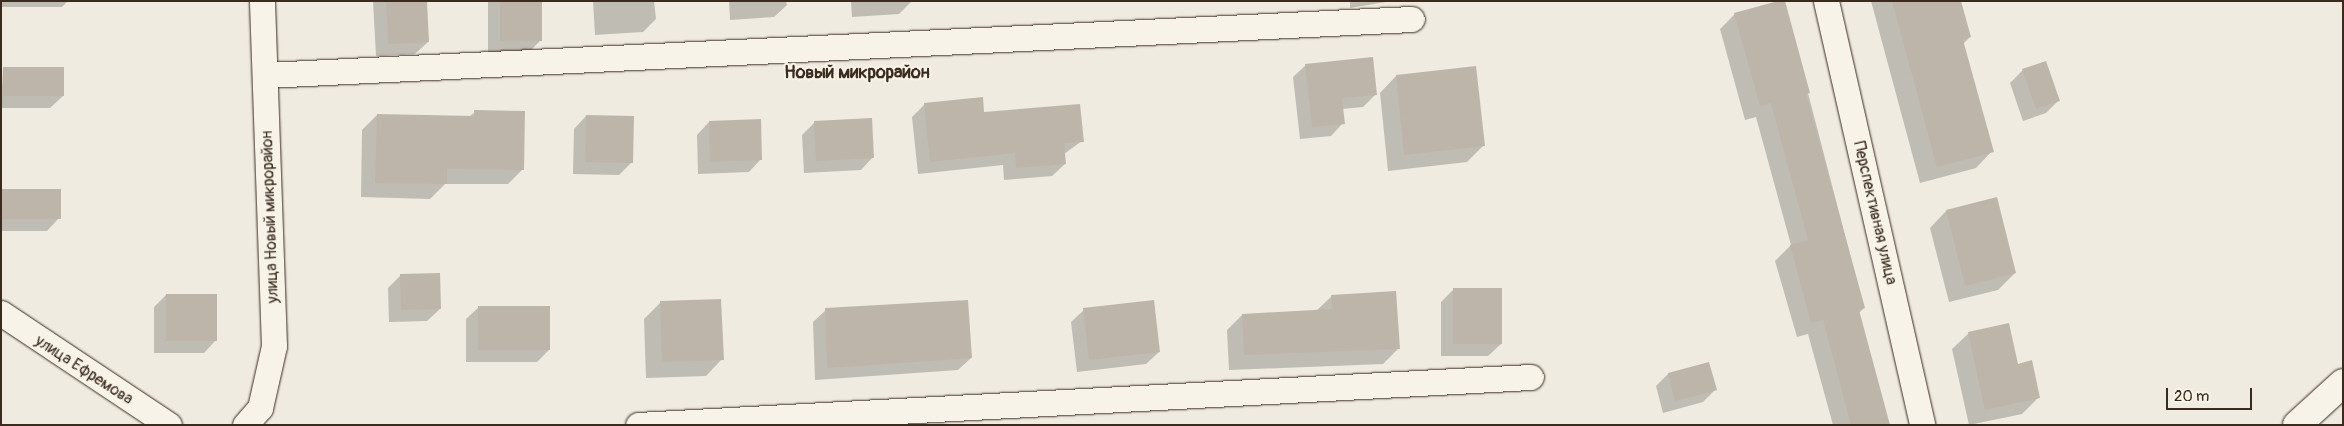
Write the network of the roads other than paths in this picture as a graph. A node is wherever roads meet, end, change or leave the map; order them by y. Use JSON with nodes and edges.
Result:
{"nodes":[{"id":1,"x":262,"y":1,"type":"edge"},
{"id":2,"x":1826,"y":1,"type":"edge"},
{"id":3,"x":1412,"y":19,"type":"dead end"},
{"id":4,"x":266,"y":75,"type":"junction"},
{"id":5,"x":1,"y":313,"type":"edge"},
{"id":6,"x":1531,"y":377,"type":"dead end"},
{"id":7,"x":2343,"y":383,"type":"edge"},
{"id":8,"x":169,"y":425,"type":"edge"},
{"id":9,"x":244,"y":425,"type":"edge"},
{"id":10,"x":638,"y":425,"type":"edge"},
{"id":11,"x":1922,"y":425,"type":"edge"},
{"id":12,"x":2297,"y":425,"type":"edge"}],
"edges":[{"from":1,"to":4,"type":"street","name":"улица Новый микрорайон"},
{"from":2,"to":11,"type":"street","name":"Перспективная улица"},
{"from":3,"to":4,"type":"street"},
{"from":4,"to":9,"type":"street","name":"улица Новый микрорайон"},
{"from":5,"to":8,"type":"street","name":"улица Ефремова"},
{"from":6,"to":10,"type":"street"},
{"from":7,"to":12,"type":"street"}]}
